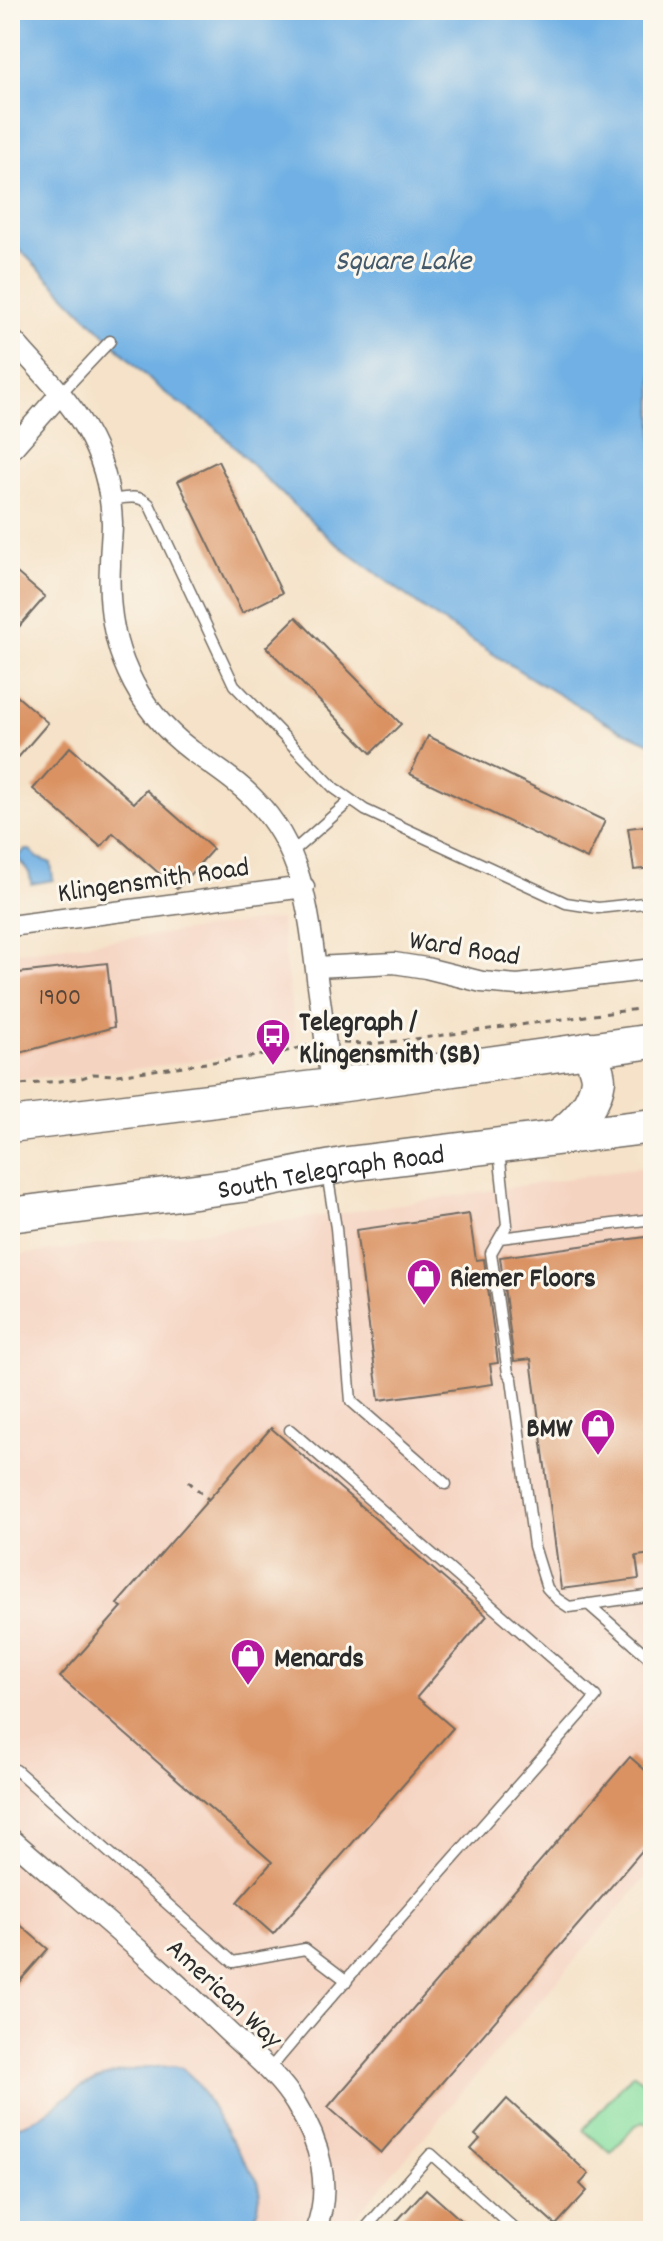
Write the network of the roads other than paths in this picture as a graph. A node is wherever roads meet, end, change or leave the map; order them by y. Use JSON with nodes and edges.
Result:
{"nodes":[{"id":1,"x":10,"y":337,"type":"edge"},
{"id":2,"x":110,"y":341,"type":"dead end"},
{"id":3,"x":61,"y":393,"type":"junction"},
{"id":4,"x":10,"y":451,"type":"edge"},
{"id":5,"x":110,"y":500,"type":"junction"},
{"id":6,"x":350,"y":801,"type":"junction"},
{"id":7,"x":291,"y":853,"type":"junction"},
{"id":8,"x":304,"y":887,"type":"junction"},
{"id":9,"x":653,"y":902,"type":"edge"},
{"id":10,"x":10,"y":926,"type":"edge"},
{"id":11,"x":316,"y":967,"type":"junction"},
{"id":12,"x":653,"y":969,"type":"edge"},
{"id":13,"x":653,"y":1041,"type":"edge"},
{"id":14,"x":589,"y":1049,"type":"junction"},
{"id":15,"x":331,"y":1086,"type":"junction"},
{"id":16,"x":10,"y":1124,"type":"edge"},
{"id":17,"x":653,"y":1126,"type":"edge"},
{"id":18,"x":558,"y":1137,"type":"junction"},
{"id":19,"x":498,"y":1145,"type":"junction"},
{"id":20,"x":327,"y":1167,"type":"junction"},
{"id":21,"x":10,"y":1215,"type":"edge"},
{"id":22,"x":653,"y":1219,"type":"edge"},
{"id":23,"x":500,"y":1238,"type":"junction"},
{"id":24,"x":290,"y":1430,"type":"dead end"},
{"id":25,"x":446,"y":1484,"type":"dead end"},
{"id":26,"x":653,"y":1595,"type":"edge"},
{"id":27,"x":588,"y":1604,"type":"junction"},
{"id":28,"x":653,"y":1661,"type":"edge"},
{"id":29,"x":16,"y":1770,"type":"dead end"},
{"id":30,"x":10,"y":1838,"type":"edge"},
{"id":31,"x":347,"y":1981,"type":"junction"},
{"id":32,"x":268,"y":2071,"type":"junction"},
{"id":33,"x":315,"y":2231,"type":"edge"},
{"id":34,"x":363,"y":2231,"type":"edge"},
{"id":35,"x":517,"y":2231,"type":"edge"}],
"edges":[{"from":1,"to":3,"type":"street","name":"Klingensmith Road"},
{"from":2,"to":3,"type":"lane"},
{"from":3,"to":4,"type":"street"},
{"from":3,"to":5,"type":"street","name":"Klingensmith Road"},
{"from":5,"to":6,"type":"lane"},
{"from":5,"to":7,"type":"street","name":"Klingensmith Road"},
{"from":6,"to":7,"type":"lane"},
{"from":6,"to":9,"type":"lane"},
{"from":7,"to":8,"type":"street","name":"Klingensmith Road"},
{"from":8,"to":10,"type":"street","name":"Klingensmith Road"},
{"from":8,"to":11,"type":"street","name":"Klingensmith Road"},
{"from":11,"to":12,"type":"street","name":"Ward Road"},
{"from":11,"to":15,"type":"street","name":"Klingensmith Road"},
{"from":13,"to":14,"type":"highway"},
{"from":14,"to":15,"type":"highway"},
{"from":14,"to":18,"type":"highway"},
{"from":15,"to":16,"type":"highway"},
{"from":17,"to":18,"type":"highway","name":"South Telegraph Road"},
{"from":18,"to":19,"type":"highway","name":"South Telegraph Road"},
{"from":19,"to":20,"type":"highway","name":"South Telegraph Road"},
{"from":19,"to":23,"type":"lane"},
{"from":20,"to":21,"type":"highway","name":"South Telegraph Road"},
{"from":20,"to":25,"type":"lane"},
{"from":22,"to":23,"type":"lane"},
{"from":23,"to":27,"type":"lane"},
{"from":24,"to":31,"type":"lane"},
{"from":26,"to":27,"type":"lane"},
{"from":27,"to":28,"type":"lane"},
{"from":29,"to":31,"type":"lane"},
{"from":30,"to":32,"type":"street","name":"American Way"},
{"from":31,"to":32,"type":"lane"},
{"from":32,"to":33,"type":"street","name":"American Way"},
{"from":34,"to":35,"type":"lane"}]}
